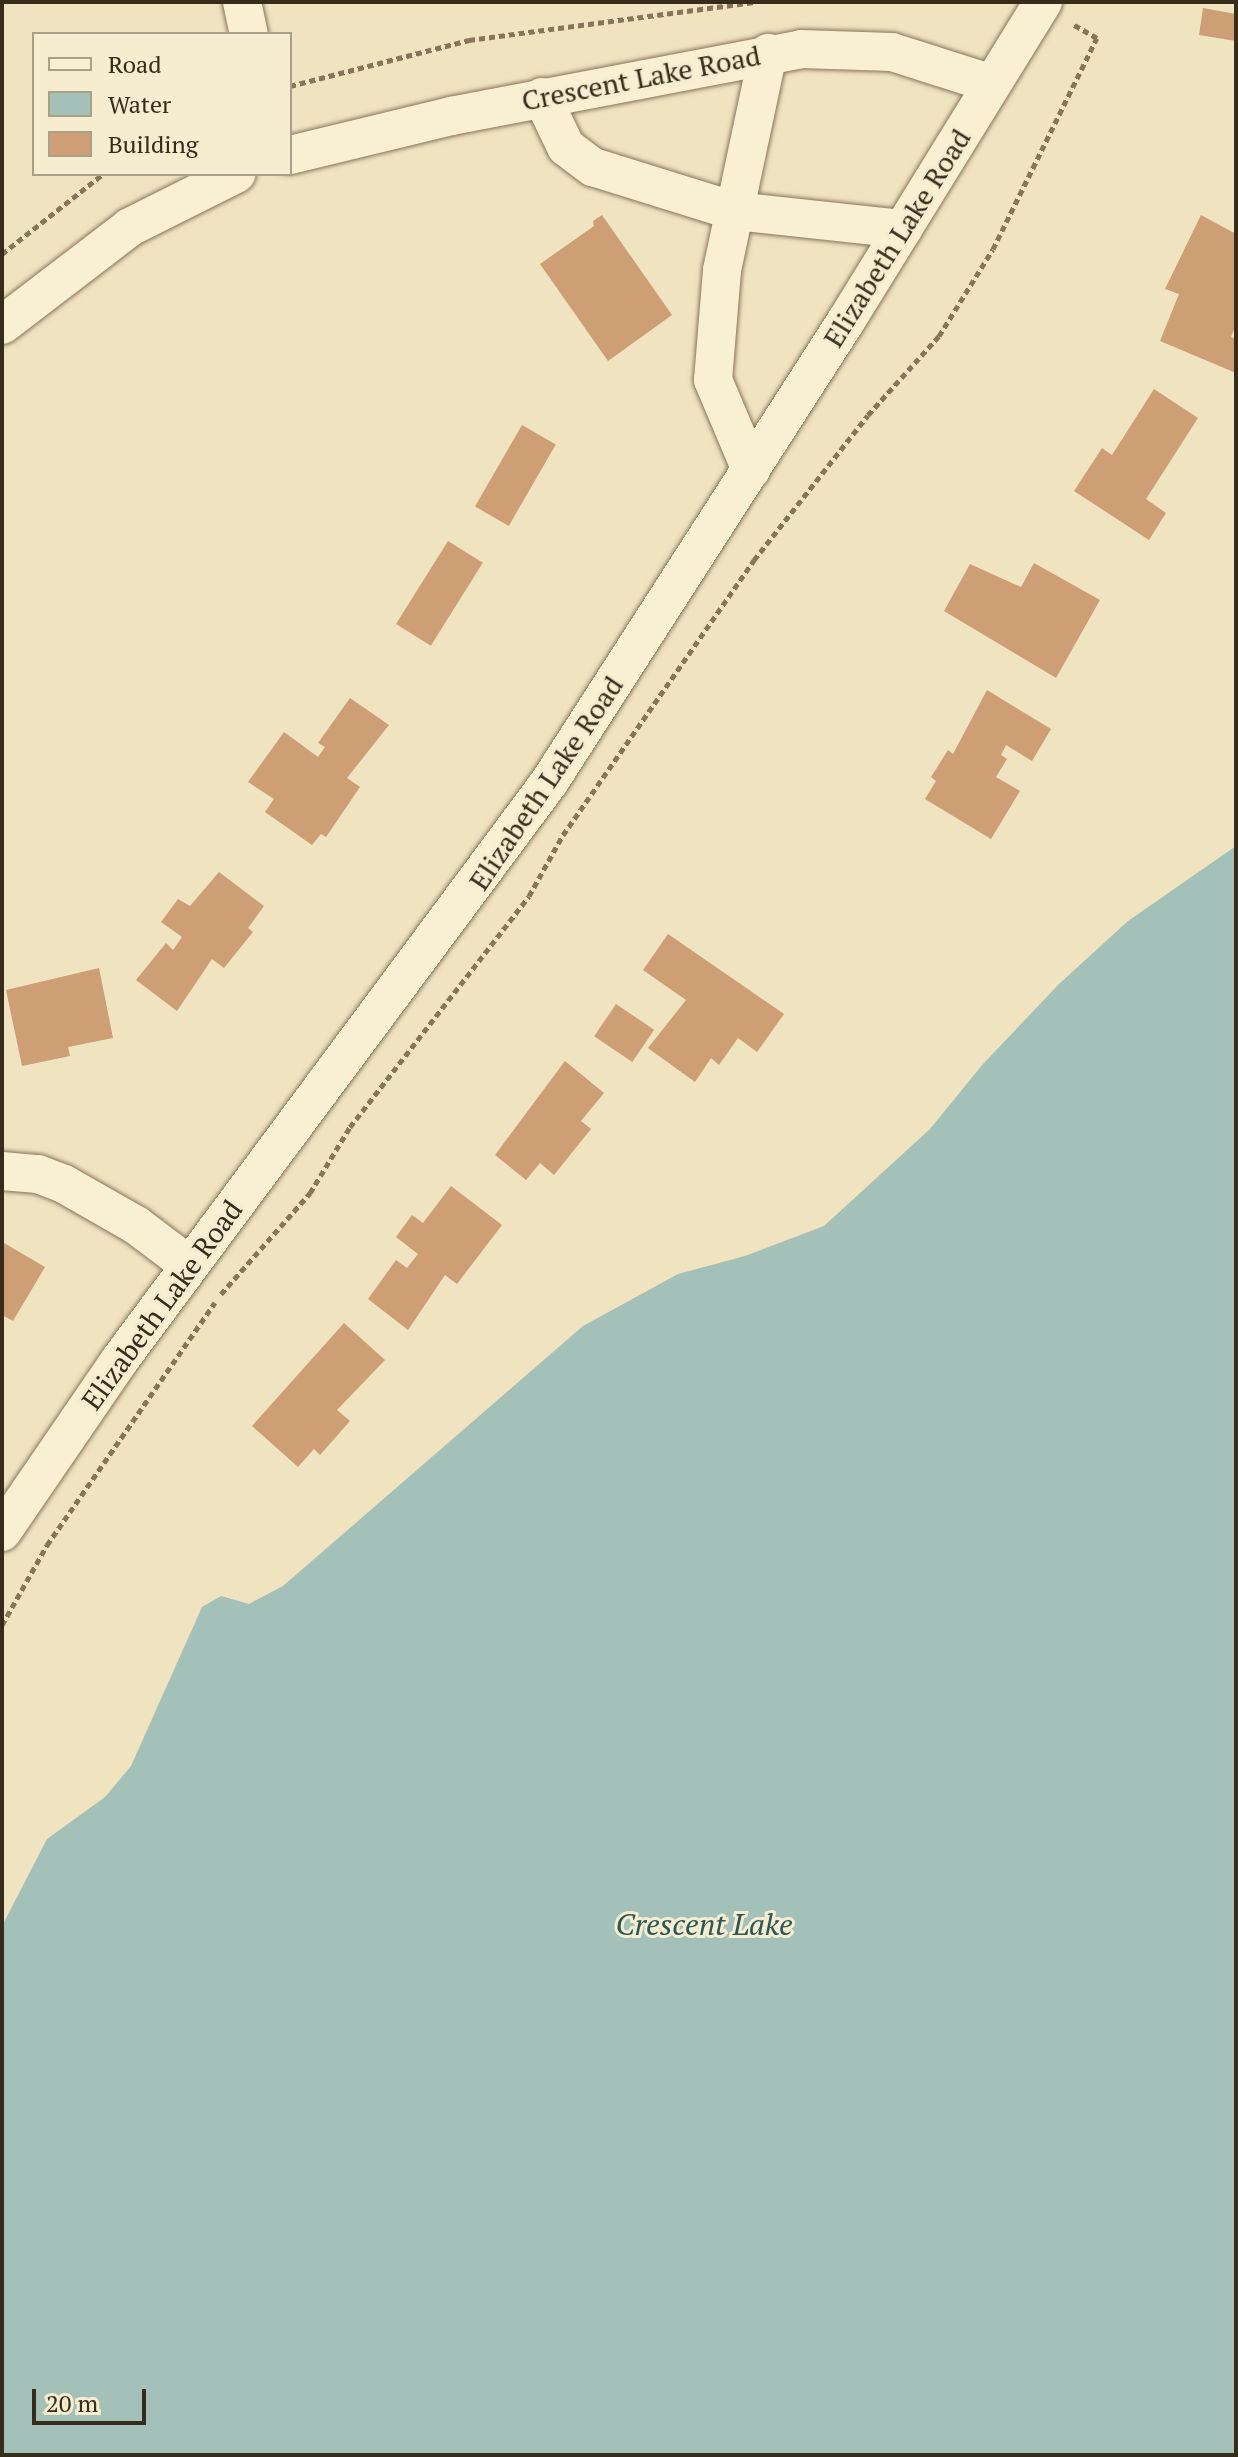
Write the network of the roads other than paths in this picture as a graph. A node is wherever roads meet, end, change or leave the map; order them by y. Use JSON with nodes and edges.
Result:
{"nodes":[{"id":1,"x":242,"y":2,"type":"edge"},
{"id":2,"x":1042,"y":3,"type":"edge"},
{"id":3,"x":249,"y":32,"type":"edge"},
{"id":4,"x":768,"y":53,"type":"junction"},
{"id":5,"x":992,"y":84,"type":"junction"},
{"id":6,"x":542,"y":97,"type":"junction"},
{"id":7,"x":292,"y":155,"type":"edge"},
{"id":8,"x":232,"y":176,"type":"edge"},
{"id":9,"x":734,"y":211,"type":"junction"},
{"id":10,"x":903,"y":229,"type":"junction"},
{"id":11,"x":2,"y":325,"type":"edge"},
{"id":12,"x":751,"y":470,"type":"junction"},
{"id":13,"x":2,"y":1171,"type":"edge"},
{"id":14,"x":189,"y":1265,"type":"junction"},
{"id":15,"x":2,"y":1532,"type":"edge"}],
"edges":[{"from":1,"to":3,"type":"street"},
{"from":2,"to":5,"type":"street","name":"Elizabeth Lake Road"},
{"from":4,"to":5,"type":"street","name":"Crescent Lake Road"},
{"from":4,"to":6,"type":"street","name":"Crescent Lake Road"},
{"from":4,"to":9,"type":"street"},
{"from":5,"to":10,"type":"street","name":"Elizabeth Lake Road"},
{"from":6,"to":7,"type":"street","name":"Crescent Lake Road"},
{"from":6,"to":9,"type":"street"},
{"from":8,"to":11,"type":"street"},
{"from":9,"to":10,"type":"street"},
{"from":9,"to":12,"type":"street"},
{"from":10,"to":12,"type":"street","name":"Elizabeth Lake Road"},
{"from":12,"to":14,"type":"street","name":"Elizabeth Lake Road"},
{"from":13,"to":14,"type":"street"},
{"from":14,"to":15,"type":"street","name":"Elizabeth Lake Road"}]}
